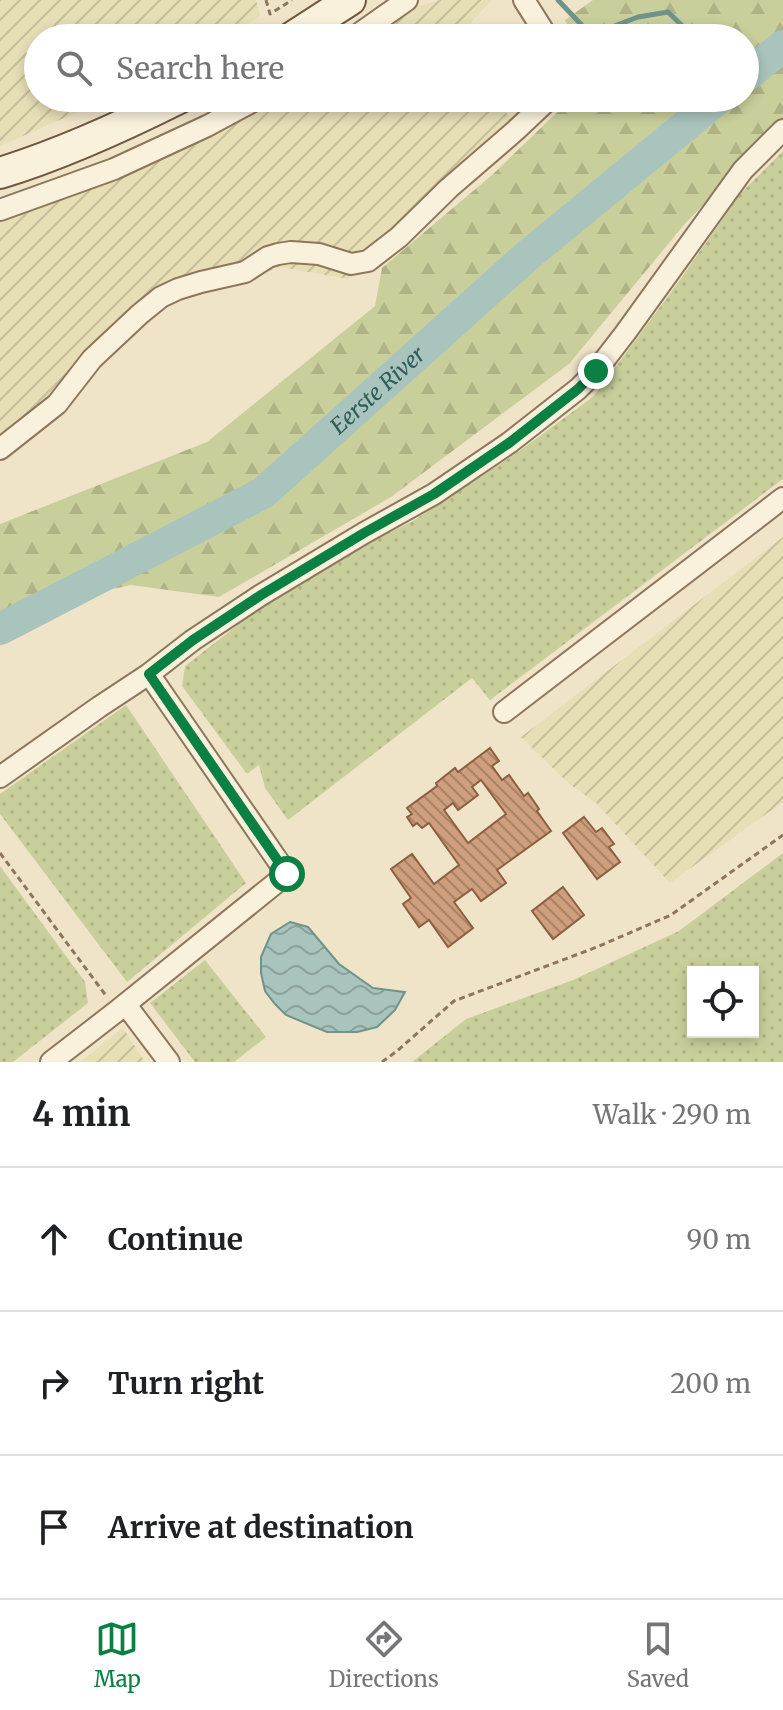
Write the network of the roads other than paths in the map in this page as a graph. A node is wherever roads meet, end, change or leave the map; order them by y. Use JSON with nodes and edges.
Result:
{"nodes":[{"id":1,"x":350,"y":0,"type":"edge"},
{"id":2,"x":407,"y":0,"type":"edge"},
{"id":3,"x":524,"y":0,"type":"edge"},
{"id":4,"x":313,"y":24,"type":"edge"},
{"id":5,"x":373,"y":24,"type":"edge"},
{"id":6,"x":539,"y":24,"type":"edge"},
{"id":7,"x":152,"y":112,"type":"edge"},
{"id":8,"x":233,"y":112,"type":"edge"},
{"id":9,"x":535,"y":112,"type":"edge"},
{"id":10,"x":783,"y":130,"type":"edge"},
{"id":11,"x":0,"y":173,"type":"edge"},
{"id":12,"x":0,"y":210,"type":"edge"},
{"id":13,"x":0,"y":449,"type":"edge"},
{"id":14,"x":783,"y":498,"type":"edge"},
{"id":15,"x":149,"y":674,"type":"junction"},
{"id":16,"x":504,"y":712,"type":"dead end"},
{"id":17,"x":0,"y":777,"type":"edge"},
{"id":18,"x":122,"y":1008,"type":"junction"},
{"id":19,"x":51,"y":1062,"type":"edge"},
{"id":20,"x":169,"y":1062,"type":"edge"}],
"edges":[{"from":1,"to":4,"type":"street"},
{"from":2,"to":5,"type":"street"},
{"from":3,"to":6,"type":"street"},
{"from":7,"to":11,"type":"street"},
{"from":8,"to":12,"type":"street"},
{"from":9,"to":13,"type":"street"},
{"from":10,"to":15,"type":"street"},
{"from":14,"to":16,"type":"street"},
{"from":15,"to":17,"type":"street"},
{"from":15,"to":18,"type":"street"},
{"from":18,"to":19,"type":"street"},
{"from":18,"to":20,"type":"street"}]}
